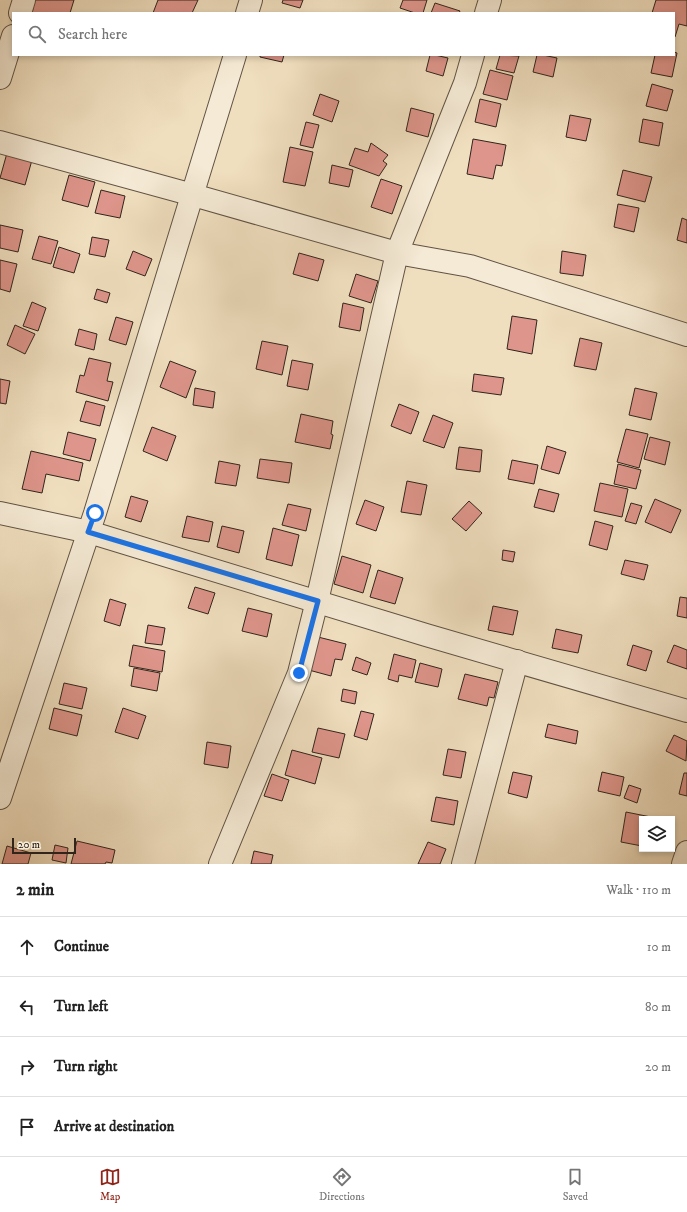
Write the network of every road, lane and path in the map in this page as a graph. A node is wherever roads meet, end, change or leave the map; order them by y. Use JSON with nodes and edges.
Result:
{"nodes":[{"id":1,"x":24,"y":0,"type":"edge"},
{"id":2,"x":251,"y":0,"type":"edge"},
{"id":3,"x":490,"y":0,"type":"edge"},
{"id":4,"x":20,"y":12,"type":"edge"},
{"id":5,"x":247,"y":12,"type":"edge"},
{"id":6,"x":486,"y":12,"type":"edge"},
{"id":7,"x":12,"y":39,"type":"edge"},
{"id":8,"x":235,"y":56,"type":"edge"},
{"id":9,"x":473,"y":56,"type":"edge"},
{"id":10,"x":0,"y":78,"type":"edge"},
{"id":11,"x":0,"y":142,"type":"edge"},
{"id":12,"x":193,"y":195,"type":"junction"},
{"id":13,"x":397,"y":254,"type":"junction"},
{"id":14,"x":687,"y":335,"type":"edge"},
{"id":15,"x":0,"y":513,"type":"edge"},
{"id":16,"x":88,"y":532,"type":"junction"},
{"id":17,"x":318,"y":601,"type":"junction"},
{"id":18,"x":517,"y":661,"type":"junction"},
{"id":19,"x":687,"y":711,"type":"edge"},
{"id":20,"x":0,"y":798,"type":"edge"},
{"id":21,"x":687,"y":852,"type":"edge"},
{"id":22,"x":220,"y":864,"type":"edge"},
{"id":23,"x":463,"y":864,"type":"edge"},
{"id":24,"x":683,"y":864,"type":"edge"}],
"edges":[{"from":1,"to":4,"type":"street"},
{"from":2,"to":5,"type":"street"},
{"from":3,"to":6,"type":"street"},
{"from":7,"to":10,"type":"street"},
{"from":8,"to":12,"type":"street"},
{"from":9,"to":13,"type":"street"},
{"from":11,"to":12,"type":"street"},
{"from":12,"to":13,"type":"street"},
{"from":12,"to":16,"type":"street"},
{"from":13,"to":14,"type":"street"},
{"from":13,"to":17,"type":"street"},
{"from":15,"to":16,"type":"street"},
{"from":16,"to":17,"type":"street"},
{"from":16,"to":20,"type":"street"},
{"from":17,"to":18,"type":"street"},
{"from":17,"to":22,"type":"street"},
{"from":18,"to":19,"type":"street"},
{"from":18,"to":23,"type":"street"},
{"from":21,"to":24,"type":"street"}]}
